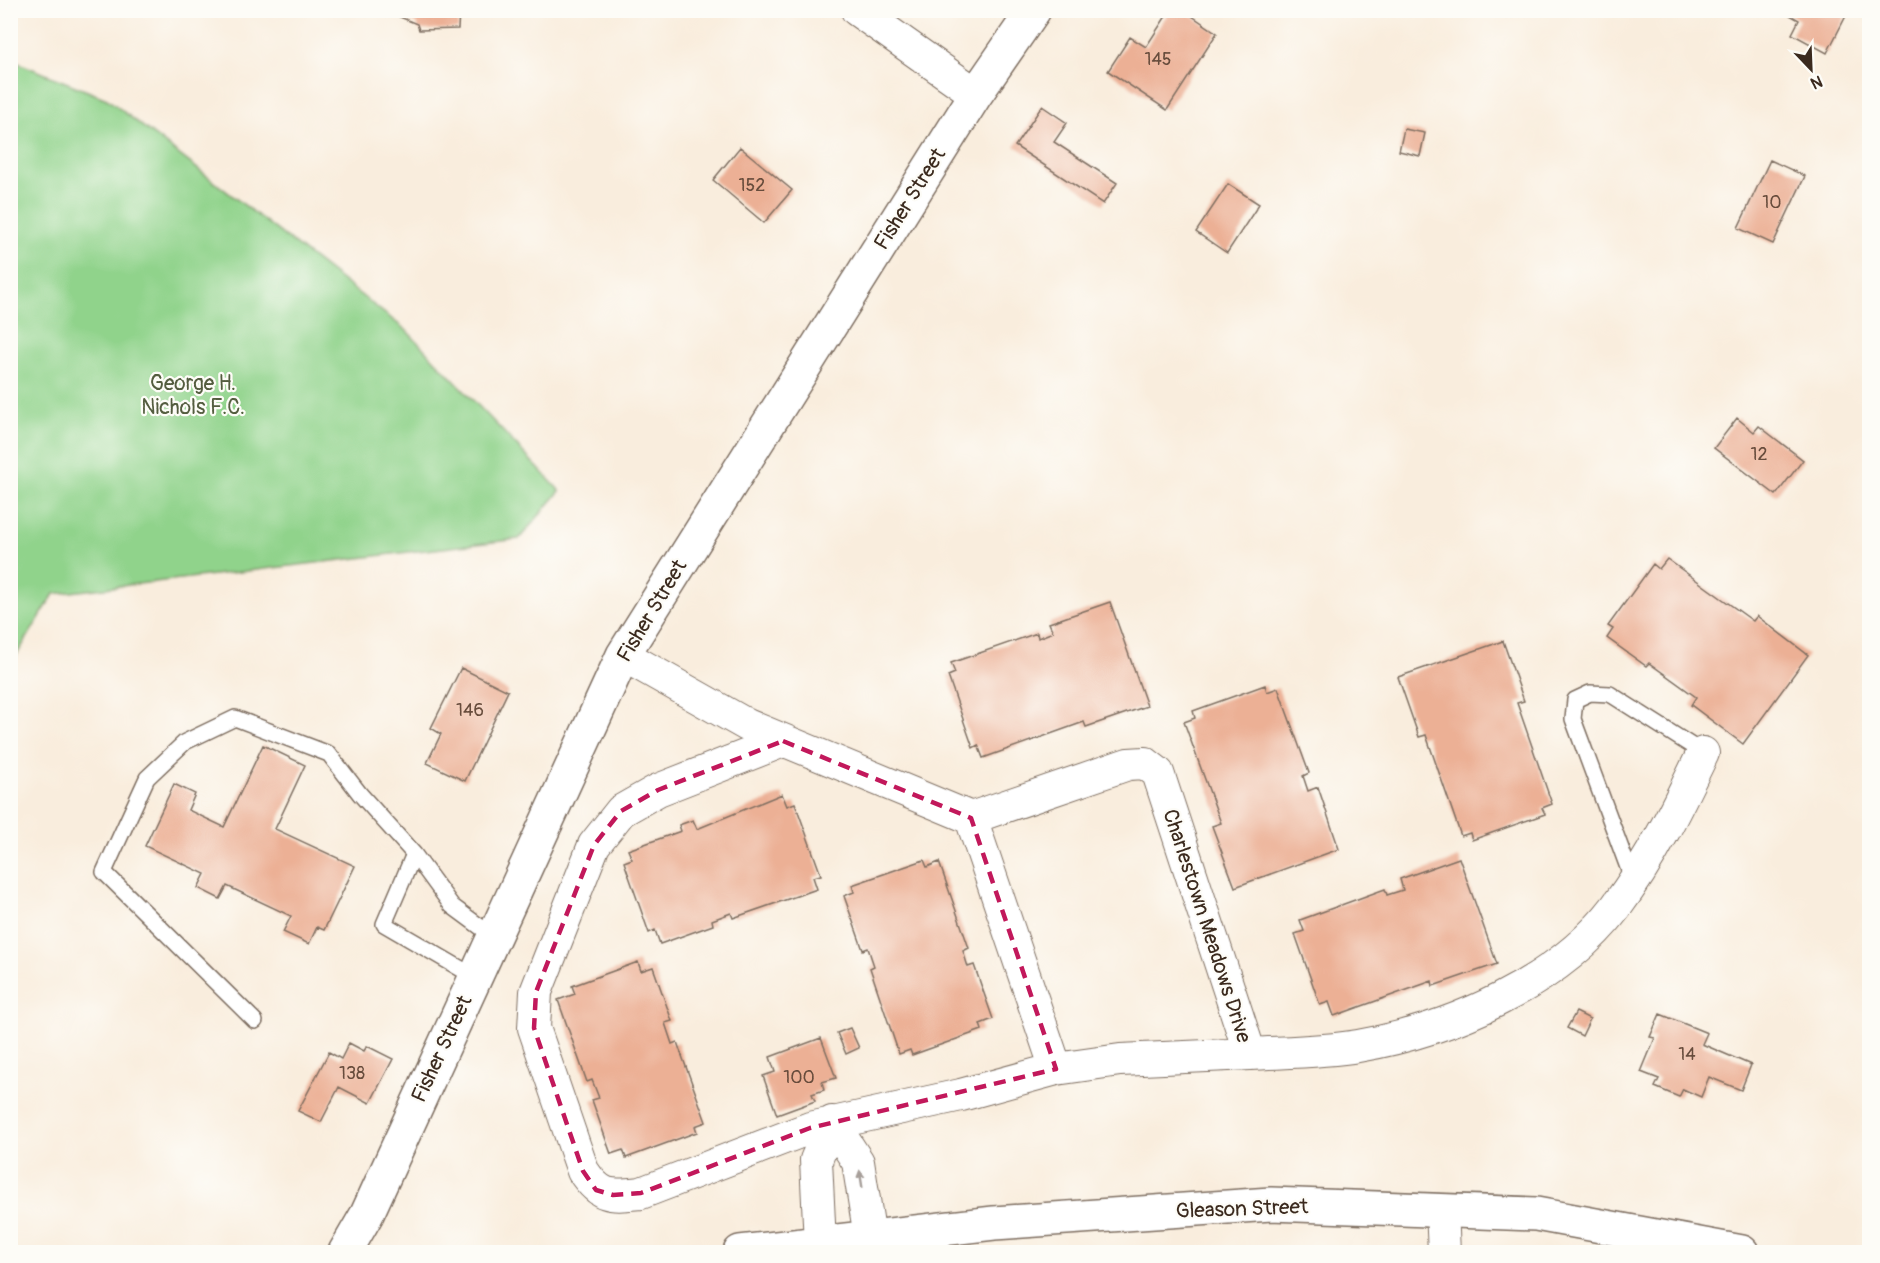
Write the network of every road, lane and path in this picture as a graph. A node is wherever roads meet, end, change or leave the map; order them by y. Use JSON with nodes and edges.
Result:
{"nodes":[{"id":1,"x":857,"y":10,"type":"edge"},
{"id":2,"x":1034,"y":10,"type":"edge"},
{"id":3,"x":976,"y":94,"type":"junction"},
{"id":4,"x":623,"y":655,"type":"junction"},
{"id":5,"x":783,"y":741,"type":"junction"},
{"id":6,"x":1703,"y":753,"type":"joint"},
{"id":7,"x":971,"y":818,"type":"junction"},
{"id":8,"x":414,"y":854,"type":"junction"},
{"id":9,"x":1634,"y":882,"type":"junction"},
{"id":10,"x":494,"y":937,"type":"junction"},
{"id":11,"x":475,"y":977,"type":"junction"},
{"id":12,"x":255,"y":1021,"type":"dead end"},
{"id":13,"x":1250,"y":1054,"type":"junction"},
{"id":14,"x":1056,"y":1069,"type":"junction"},
{"id":15,"x":832,"y":1122,"type":"junction"},
{"id":16,"x":1442,"y":1211,"type":"junction"},
{"id":17,"x":864,"y":1242,"type":"edge"},
{"id":18,"x":821,"y":1248,"type":"edge"},
{"id":19,"x":357,"y":1249,"type":"edge"},
{"id":20,"x":740,"y":1252,"type":"edge"},
{"id":21,"x":1444,"y":1252,"type":"edge"},
{"id":22,"x":1742,"y":1252,"type":"edge"}],
"edges":[{"from":1,"to":3,"type":"street"},
{"from":2,"to":3,"type":"street","name":"Fisher Street"},
{"from":3,"to":4,"type":"street","name":"Fisher Street"},
{"from":4,"to":5,"type":"street"},
{"from":4,"to":10,"type":"street","name":"Fisher Street"},
{"from":5,"to":7,"type":"street"},
{"from":5,"to":15,"type":"street"},
{"from":6,"to":9,"type":"street","name":"Charlestown Meadows Drive"},
{"from":6,"to":9,"type":"lane"},
{"from":7,"to":13,"type":"street","name":"Charlestown Meadows Drive"},
{"from":7,"to":14,"type":"street"},
{"from":8,"to":10,"type":"lane"},
{"from":8,"to":11,"type":"lane"},
{"from":8,"to":12,"type":"lane"},
{"from":9,"to":13,"type":"street","name":"Charlestown Meadows Drive"},
{"from":10,"to":11,"type":"street","name":"Fisher Street"},
{"from":11,"to":19,"type":"street","name":"Fisher Street"},
{"from":13,"to":14,"type":"street"},
{"from":14,"to":15,"type":"street"},
{"from":17,"to":15,"type":"street","one_way":true},
{"from":15,"to":18,"type":"street"},
{"from":16,"to":17,"type":"street","name":"Gleason Street"},
{"from":16,"to":21,"type":"street"},
{"from":16,"to":22,"type":"street","name":"Gleason Street"},
{"from":17,"to":18,"type":"street","name":"Gleason Street"},
{"from":18,"to":20,"type":"street","name":"Gleason Street"}]}
